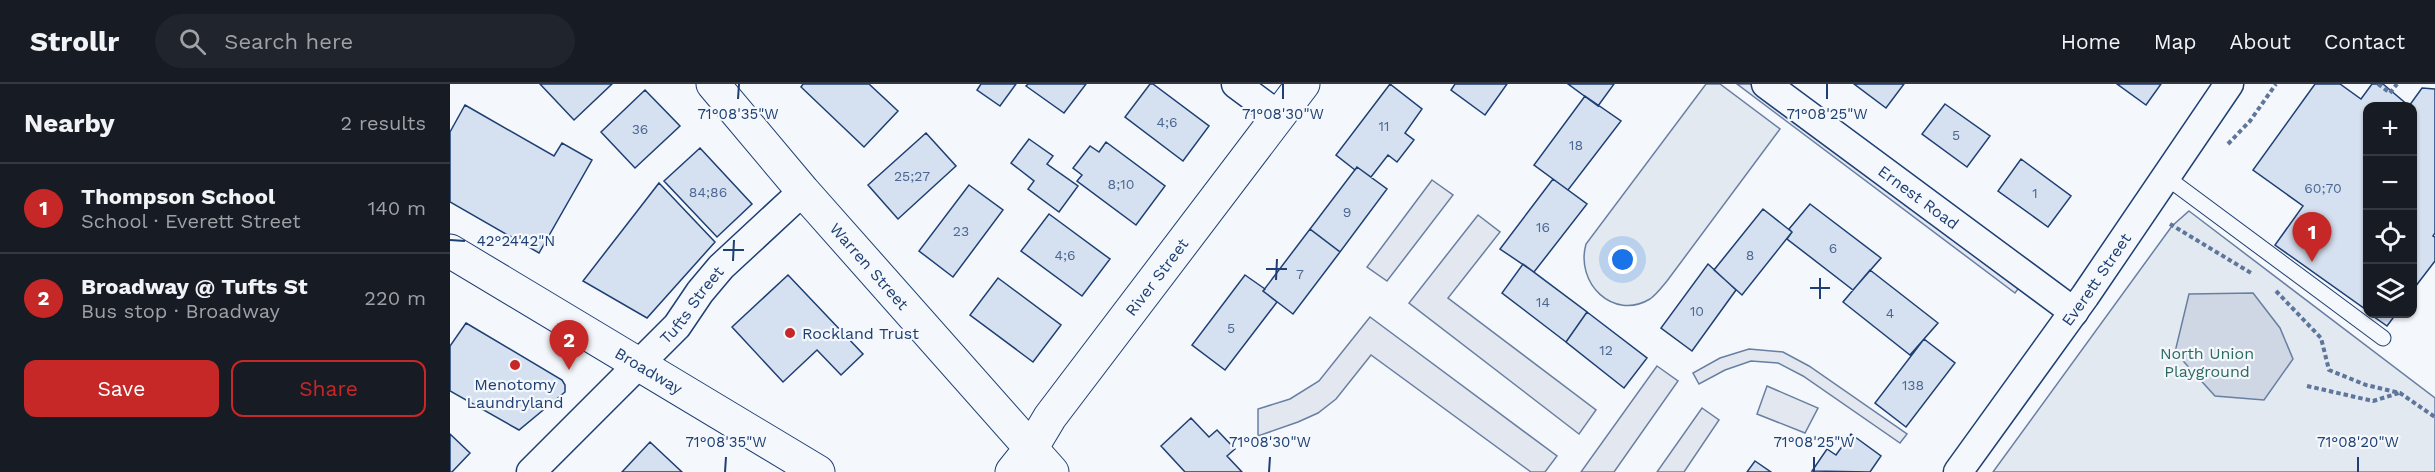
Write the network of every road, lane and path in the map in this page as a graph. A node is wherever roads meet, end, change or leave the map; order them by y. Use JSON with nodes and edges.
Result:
{"nodes":[{"id":1,"x":713,"y":84,"type":"edge"},
{"id":2,"x":1236,"y":84,"type":"edge"},
{"id":3,"x":1303,"y":84,"type":"edge"},
{"id":4,"x":1766,"y":84,"type":"edge"},
{"id":5,"x":2229,"y":84,"type":"edge"},
{"id":6,"x":2276,"y":84,"type":"edge"},
{"id":7,"x":2378,"y":84,"type":"edge"},
{"id":8,"x":2397,"y":84,"type":"edge"},
{"id":9,"x":1279,"y":116,"type":"junction"},
{"id":10,"x":2223,"y":148,"type":"dead end"},
{"id":11,"x":2166,"y":177,"type":"junction"},
{"id":12,"x":803,"y":190,"type":"junction"},
{"id":13,"x":2162,"y":219,"type":"dead end"},
{"id":14,"x":450,"y":250,"type":"edge"},
{"id":15,"x":2260,"y":278,"type":"dead end"},
{"id":16,"x":2269,"y":284,"type":"dead end"},
{"id":17,"x":2074,"y":312,"type":"junction"},
{"id":18,"x":2383,"y":338,"type":"dead end"},
{"id":19,"x":638,"y":365,"type":"junction"},
{"id":20,"x":2307,"y":386,"type":"dead end"},
{"id":21,"x":2400,"y":393,"type":"junction"},
{"id":22,"x":2435,"y":417,"type":"edge"},
{"id":23,"x":1032,"y":464,"type":"edge"},
{"id":24,"x":531,"y":472,"type":"edge"},
{"id":25,"x":818,"y":472,"type":"edge"},
{"id":26,"x":1958,"y":472,"type":"edge"}],
"edges":[{"from":1,"to":12,"type":"main road","name":"Warren Street"},
{"from":2,"to":9,"type":"street"},
{"from":3,"to":9,"type":"main road","name":"River Street"},
{"from":4,"to":17,"type":"street","name":"Ernest Road"},
{"from":5,"to":11,"type":"street","name":"Everett Street"},
{"from":6,"to":10,"type":"path"},
{"from":7,"to":8,"type":"path"},
{"from":9,"to":23,"type":"main road","name":"River Street"},
{"from":11,"to":17,"type":"street","name":"Everett Street"},
{"from":11,"to":18,"type":"lane"},
{"from":12,"to":19,"type":"street","name":"Tufts Street"},
{"from":12,"to":23,"type":"main road","name":"Warren Street"},
{"from":13,"to":15,"type":"path"},
{"from":14,"to":19,"type":"main road","name":"Broadway"},
{"from":16,"to":21,"type":"path"},
{"from":17,"to":26,"type":"street","name":"Everett Street"},
{"from":19,"to":24,"type":"street","name":"Tufts Street"},
{"from":19,"to":25,"type":"main road","name":"Broadway"},
{"from":20,"to":21,"type":"path"},
{"from":21,"to":22,"type":"path"}]}
